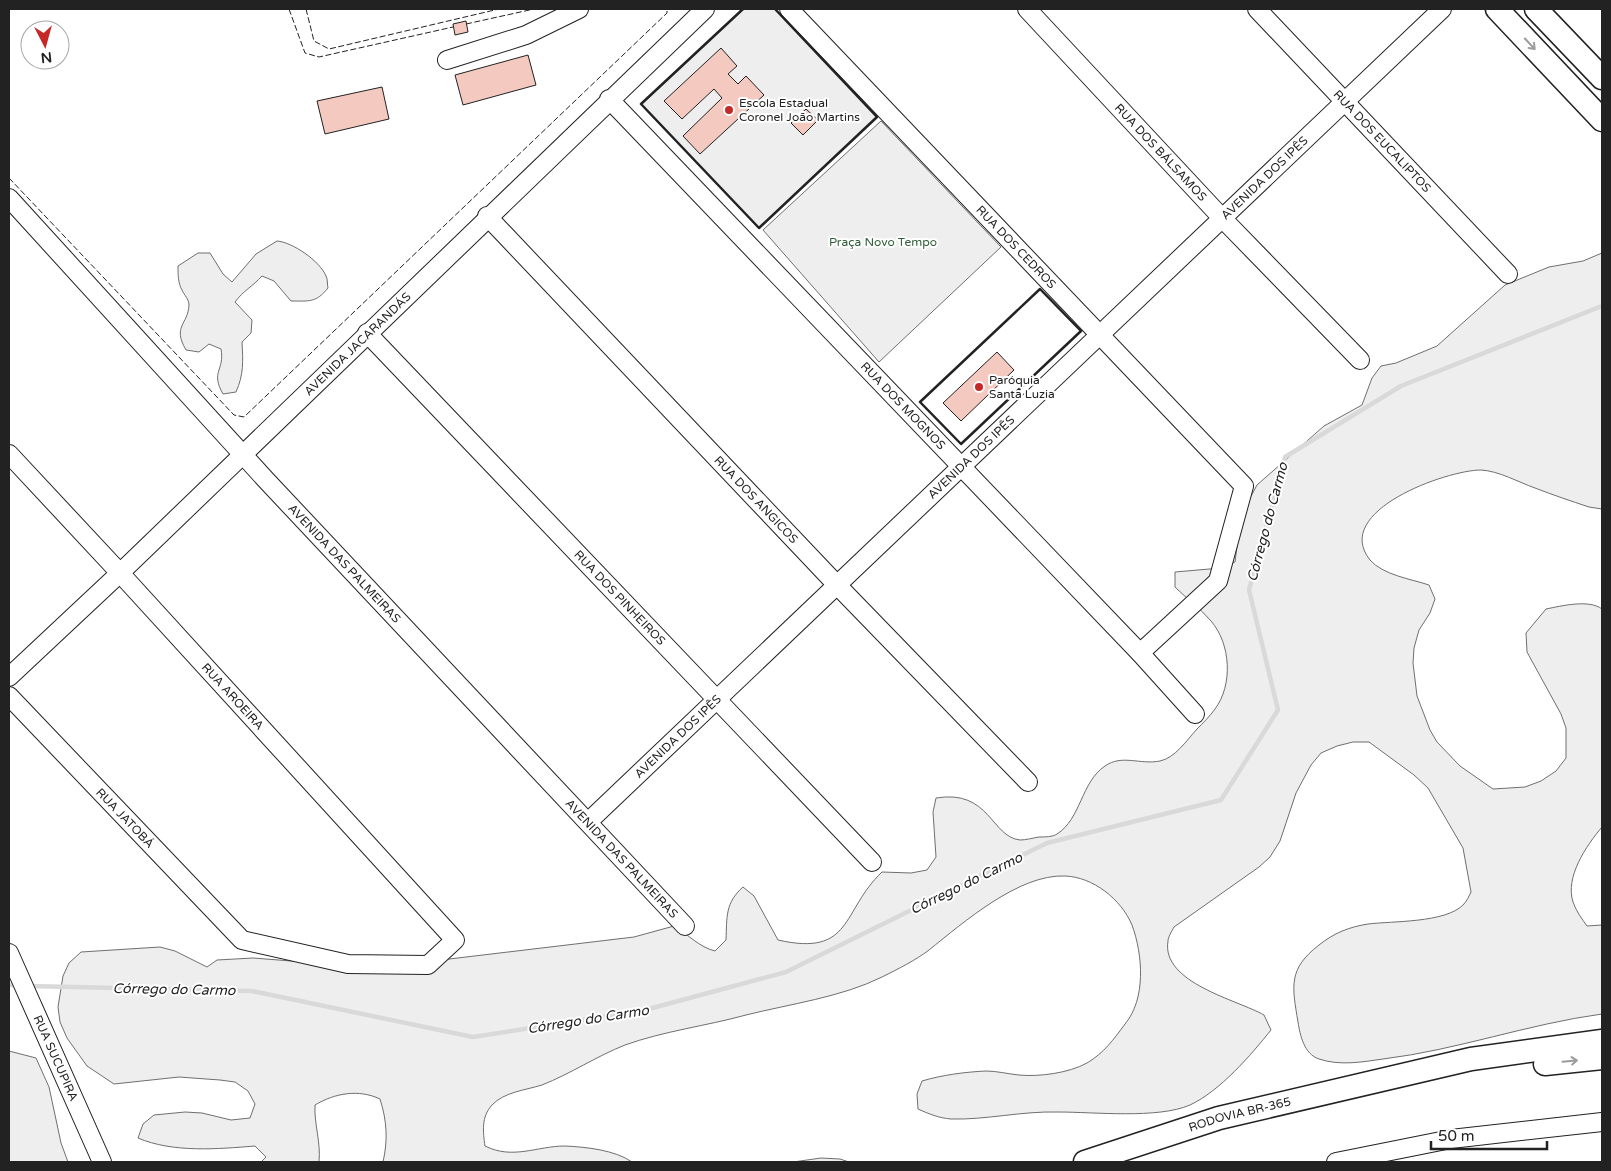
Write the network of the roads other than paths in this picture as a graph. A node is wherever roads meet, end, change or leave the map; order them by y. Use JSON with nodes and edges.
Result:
{"nodes":[{"id":1,"x":579,"y":9,"type":"edge"},
{"id":2,"x":704,"y":9,"type":"edge"},
{"id":3,"x":789,"y":9,"type":"edge"},
{"id":4,"x":1028,"y":9,"type":"edge"},
{"id":5,"x":1257,"y":9,"type":"edge"},
{"id":6,"x":1442,"y":9,"type":"edge"},
{"id":7,"x":1497,"y":9,"type":"edge"},
{"id":8,"x":1536,"y":9,"type":"edge"},
{"id":9,"x":447,"y":60,"type":"dead end"},
{"id":10,"x":1602,"y":78,"type":"edge"},
{"id":11,"x":609,"y":99,"type":"junction"},
{"id":12,"x":1344,"y":101,"type":"junction"},
{"id":13,"x":1602,"y":120,"type":"edge"},
{"id":14,"x":9,"y":198,"type":"edge"},
{"id":15,"x":487,"y":216,"type":"junction"},
{"id":16,"x":1222,"y":218,"type":"junction"},
{"id":17,"x":1508,"y":274,"type":"dead end"},
{"id":18,"x":367,"y":333,"type":"junction"},
{"id":19,"x":1100,"y":335,"type":"junction"},
{"id":20,"x":1360,"y":360,"type":"dead end"},
{"id":21,"x":9,"y":454,"type":"edge"},
{"id":22,"x":243,"y":455,"type":"junction"},
{"id":23,"x":961,"y":466,"type":"junction"},
{"id":24,"x":120,"y":573,"type":"junction"},
{"id":25,"x":837,"y":585,"type":"junction"},
{"id":26,"x":1140,"y":653,"type":"junction"},
{"id":27,"x":9,"y":677,"type":"edge"},
{"id":28,"x":9,"y":696,"type":"edge"},
{"id":29,"x":716,"y":700,"type":"junction"},
{"id":30,"x":1195,"y":714,"type":"dead end"},
{"id":31,"x":1028,"y":782,"type":"dead end"},
{"id":32,"x":588,"y":822,"type":"junction"},
{"id":33,"x":872,"y":862,"type":"dead end"},
{"id":34,"x":685,"y":926,"type":"dead end"},
{"id":35,"x":242,"y":940,"type":"joint"},
{"id":36,"x":11,"y":958,"type":"edge"},
{"id":37,"x":1602,"y":1041,"type":"edge"},
{"id":38,"x":1602,"y":1058,"type":"edge"},
{"id":39,"x":1400,"y":1077,"type":"junction"},
{"id":40,"x":1602,"y":1122,"type":"edge"},
{"id":41,"x":102,"y":1162,"type":"edge"},
{"id":42,"x":1084,"y":1162,"type":"edge"},
{"id":43,"x":1336,"y":1162,"type":"edge"}],
"edges":[{"from":1,"to":9,"type":"street"},
{"from":2,"to":11,"type":"street","name":"AVENIDA JACARANDÁS"},
{"from":3,"to":19,"type":"street","name":"RUA DOS CEDROS"},
{"from":4,"to":16,"type":"street","name":"RUA DOS BÁLSAMOS"},
{"from":5,"to":12,"type":"street","name":"RUA DOS EUCALIPTOS"},
{"from":6,"to":12,"type":"street","name":"AVENIDA DOS IPÊS"},
{"from":7,"to":13,"type":"main road","one_way":true},
{"from":8,"to":10,"type":"main road"},
{"from":11,"to":15,"type":"street","name":"AVENIDA JACARANDÁS"},
{"from":11,"to":23,"type":"street","name":"RUA DOS MOGNOS"},
{"from":12,"to":16,"type":"street","name":"AVENIDA DOS IPÊS"},
{"from":12,"to":17,"type":"street","name":"RUA DOS EUCALIPTOS"},
{"from":14,"to":22,"type":"street","name":"AVENIDA DAS PALMEIRAS"},
{"from":15,"to":18,"type":"street","name":"AVENIDA JACARANDÁS"},
{"from":15,"to":25,"type":"street","name":"RUA DOS ANGICOS"},
{"from":16,"to":19,"type":"street","name":"AVENIDA DOS IPÊS"},
{"from":16,"to":20,"type":"street","name":"RUA DOS BÁLSAMOS"},
{"from":18,"to":22,"type":"street","name":"AVENIDA JACARANDÁS"},
{"from":18,"to":29,"type":"street","name":"RUA DOS PINHEIROS"},
{"from":19,"to":23,"type":"street","name":"AVENIDA DOS IPÊS"},
{"from":19,"to":26,"type":"street","name":"RUA DOS CEDROS"},
{"from":21,"to":24,"type":"street","name":"RUA AROEIRA"},
{"from":22,"to":24,"type":"street","name":"AVENIDA JACARANDÁS"},
{"from":22,"to":32,"type":"street","name":"AVENIDA DAS PALMEIRAS"},
{"from":23,"to":25,"type":"street","name":"AVENIDA DOS IPÊS"},
{"from":23,"to":26,"type":"street","name":"RUA DOS MOGNOS"},
{"from":24,"to":27,"type":"street","name":"AVENIDA JACARANDÁS"},
{"from":24,"to":35,"type":"street","name":"RUA AROEIRA"},
{"from":25,"to":29,"type":"street","name":"AVENIDA DOS IPÊS"},
{"from":25,"to":31,"type":"street","name":"RUA DOS ANGICOS"},
{"from":26,"to":30,"type":"street","name":"RUA DOS MOGNOS"},
{"from":28,"to":35,"type":"street","name":"RUA JATOBÁ"},
{"from":29,"to":32,"type":"street","name":"AVENIDA DOS IPÊS"},
{"from":29,"to":33,"type":"street","name":"RUA DOS PINHEIROS"},
{"from":32,"to":34,"type":"street","name":"AVENIDA DAS PALMEIRAS"},
{"from":36,"to":41,"type":"street","name":"RUA SUCUPIRA"},
{"from":37,"to":39,"type":"main road","name":"RODOVIA BR-365"},
{"from":39,"to":38,"type":"main road","name":"RODOVIA BR-365","one_way":true},
{"from":39,"to":42,"type":"main road","name":"RODOVIA BR-365"},
{"from":40,"to":43,"type":"street"}]}
